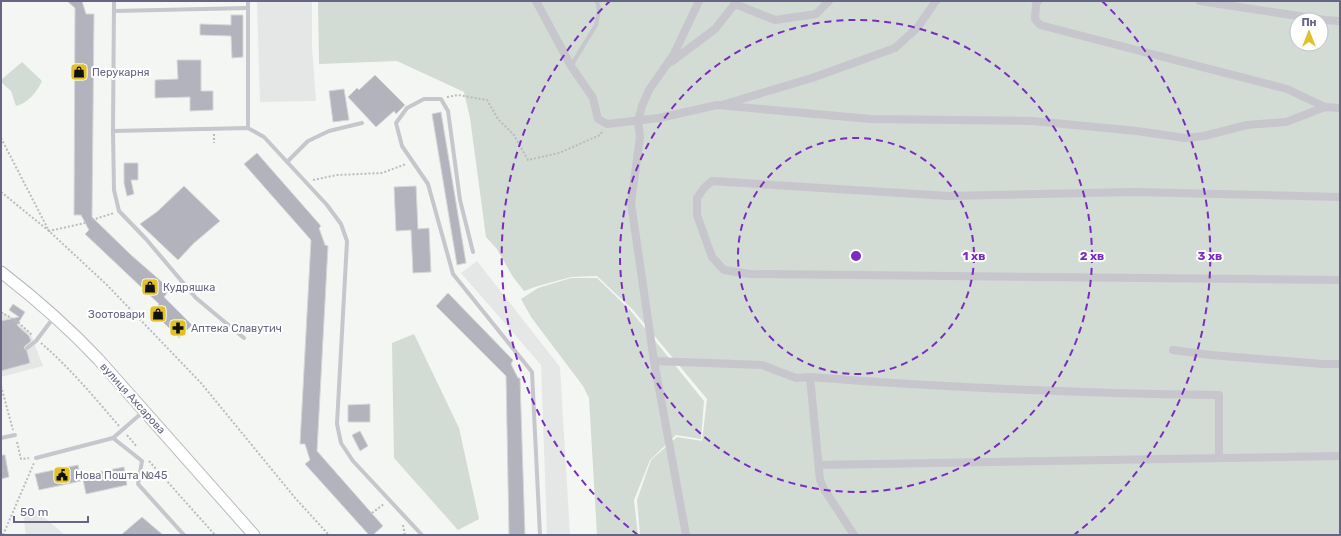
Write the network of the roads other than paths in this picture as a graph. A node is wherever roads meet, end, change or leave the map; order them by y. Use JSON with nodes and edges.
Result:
{"nodes":[{"id":1,"x":114,"y":1,"type":"edge"},
{"id":2,"x":248,"y":1,"type":"edge"},
{"id":3,"x":536,"y":1,"type":"edge"},
{"id":4,"x":597,"y":1,"type":"edge"},
{"id":5,"x":699,"y":1,"type":"edge"},
{"id":6,"x":829,"y":1,"type":"edge"},
{"id":7,"x":936,"y":1,"type":"edge"},
{"id":8,"x":1038,"y":1,"type":"edge"},
{"id":9,"x":1200,"y":1,"type":"edge"},
{"id":10,"x":736,"y":3,"type":"edge"},
{"id":11,"x":248,"y":8,"type":"junction"},
{"id":12,"x":114,"y":11,"type":"junction"},
{"id":13,"x":1340,"y":21,"type":"edge"},
{"id":14,"x":571,"y":66,"type":"junction"},
{"id":15,"x":666,"y":66,"type":"junction"},
{"id":16,"x":722,"y":105,"type":"junction"},
{"id":17,"x":1325,"y":107,"type":"junction"},
{"id":18,"x":1340,"y":108,"type":"edge"},
{"id":19,"x":636,"y":121,"type":"junction"},
{"id":20,"x":362,"y":123,"type":"dead end"},
{"id":21,"x":248,"y":128,"type":"junction"},
{"id":22,"x":113,"y":131,"type":"junction"},
{"id":23,"x":287,"y":162,"type":"junction"},
{"id":24,"x":1340,"y":197,"type":"edge"},
{"id":25,"x":473,"y":252,"type":"dead end"},
{"id":26,"x":1,"y":272,"type":"edge"},
{"id":27,"x":1340,"y":280,"type":"edge"},
{"id":28,"x":54,"y":316,"type":"junction"},
{"id":29,"x":244,"y":338,"type":"dead end"},
{"id":30,"x":27,"y":348,"type":"dead end"},
{"id":31,"x":1173,"y":350,"type":"dead end"},
{"id":32,"x":654,"y":361,"type":"junction"},
{"id":33,"x":1340,"y":364,"type":"edge"},
{"id":34,"x":810,"y":377,"type":"junction"},
{"id":35,"x":145,"y":410,"type":"junction"},
{"id":36,"x":15,"y":435,"type":"dead end"},
{"id":37,"x":1,"y":438,"type":"edge"},
{"id":38,"x":113,"y":438,"type":"junction"},
{"id":39,"x":1340,"y":456,"type":"edge"},
{"id":40,"x":36,"y":458,"type":"road end"},
{"id":41,"x":1219,"y":458,"type":"junction"},
{"id":42,"x":818,"y":465,"type":"junction"},
{"id":43,"x":184,"y":535,"type":"edge"},
{"id":44,"x":254,"y":535,"type":"edge"},
{"id":45,"x":422,"y":535,"type":"edge"},
{"id":46,"x":540,"y":535,"type":"edge"},
{"id":47,"x":686,"y":535,"type":"edge"},
{"id":48,"x":854,"y":535,"type":"edge"}],
"edges":[{"from":1,"to":12,"type":"lane"},
{"from":2,"to":11,"type":"lane"},
{"from":3,"to":14,"type":"street"},
{"from":4,"to":14,"type":"lane"},
{"from":5,"to":15,"type":"street"},
{"from":6,"to":10,"type":"street"},
{"from":7,"to":16,"type":"street"},
{"from":8,"to":17,"type":"street"},
{"from":9,"to":13,"type":"street"},
{"from":10,"to":15,"type":"street"},
{"from":11,"to":12,"type":"lane"},
{"from":11,"to":21,"type":"lane"},
{"from":12,"to":22,"type":"lane"},
{"from":14,"to":19,"type":"street"},
{"from":15,"to":19,"type":"street"},
{"from":16,"to":17,"type":"street"},
{"from":16,"to":19,"type":"street"},
{"from":17,"to":18,"type":"street"},
{"from":19,"to":32,"type":"street"},
{"from":20,"to":23,"type":"lane"},
{"from":21,"to":22,"type":"lane"},
{"from":21,"to":23,"type":"lane"},
{"from":22,"to":29,"type":"lane"},
{"from":23,"to":45,"type":"lane"},
{"from":24,"to":27,"type":"street"},
{"from":25,"to":46,"type":"lane"},
{"from":26,"to":28,"type":"main road","name":"вулиця Ахсарова"},
{"from":28,"to":30,"type":"lane"},
{"from":28,"to":35,"type":"main road","name":"вулиця Ахсарова"},
{"from":31,"to":33,"type":"street"},
{"from":32,"to":34,"type":"street"},
{"from":32,"to":47,"type":"street"},
{"from":34,"to":41,"type":"street"},
{"from":34,"to":42,"type":"street"},
{"from":35,"to":38,"type":"lane"},
{"from":35,"to":44,"type":"main road","name":"вулиця Ахсарова"},
{"from":36,"to":37,"type":"lane"},
{"from":38,"to":40,"type":"lane"},
{"from":38,"to":43,"type":"lane"},
{"from":39,"to":41,"type":"street"},
{"from":41,"to":42,"type":"street"},
{"from":42,"to":48,"type":"street"}]}
